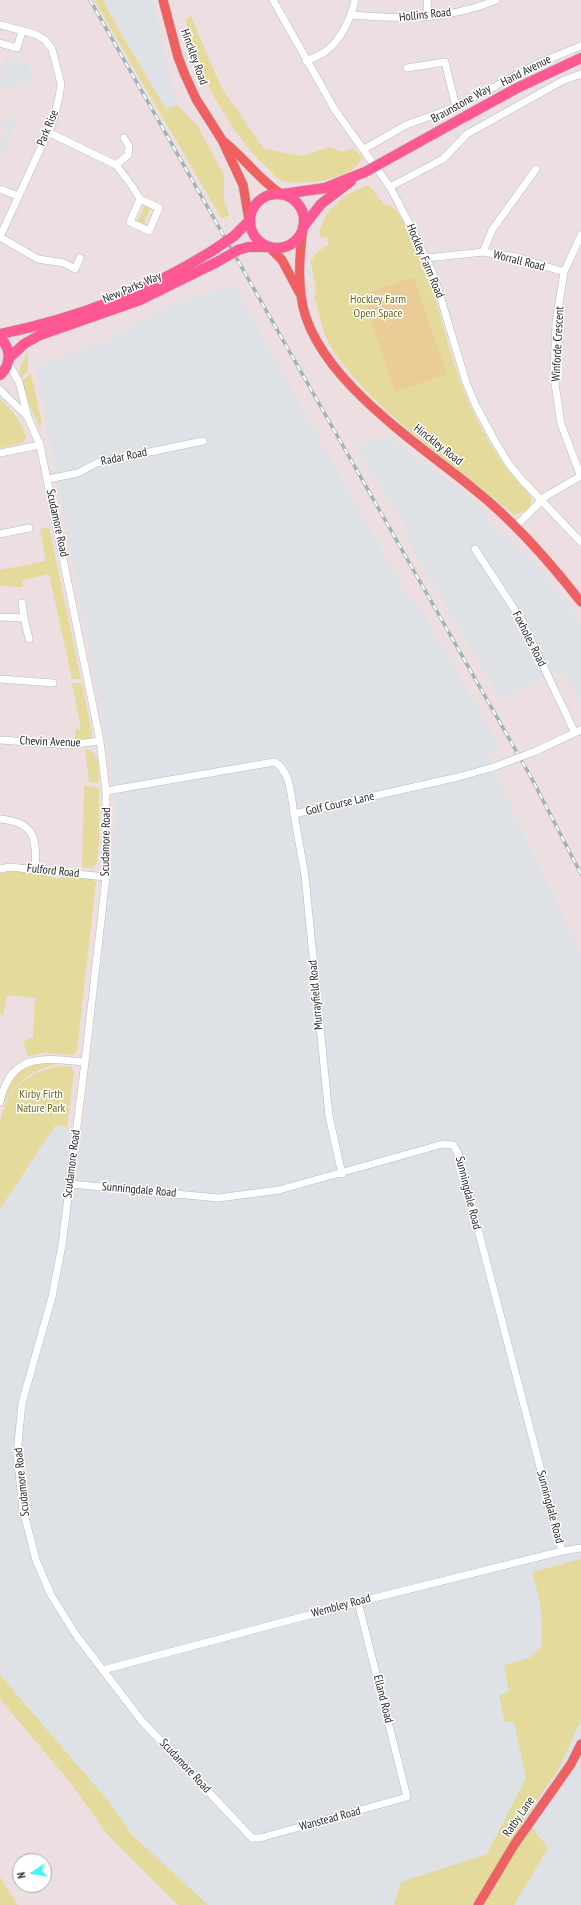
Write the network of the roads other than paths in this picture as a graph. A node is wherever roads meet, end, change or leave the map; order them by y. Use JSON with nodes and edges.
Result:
{"nodes":[{"id":1,"x":163,"y":0,"type":"edge"},
{"id":2,"x":272,"y":0,"type":"edge"},
{"id":3,"x":355,"y":0,"type":"edge"},
{"id":4,"x":427,"y":0,"type":"edge"},
{"id":5,"x":496,"y":0,"type":"edge"},
{"id":6,"x":352,"y":16,"type":"junction"},
{"id":7,"x":428,"y":17,"type":"junction"},
{"id":8,"x":0,"y":26,"type":"edge"},
{"id":9,"x":22,"y":31,"type":"junction"},
{"id":10,"x":0,"y":43,"type":"edge"},
{"id":11,"x":581,"y":46,"type":"edge"},
{"id":12,"x":581,"y":58,"type":"edge"},
{"id":13,"x":306,"y":61,"type":"junction"},
{"id":14,"x":407,"y":68,"type":"dead end"},
{"id":15,"x":581,"y":74,"type":"edge"},
{"id":16,"x":456,"y":107,"type":"junction"},
{"id":17,"x":48,"y":132,"type":"junction"},
{"id":18,"x":124,"y":138,"type":"dead end"},
{"id":19,"x":222,"y":140,"type":"junction"},
{"id":20,"x":364,"y":149,"type":"junction"},
{"id":21,"x":116,"y":165,"type":"junction"},
{"id":22,"x":536,"y":169,"type":"dead end"},
{"id":23,"x":356,"y":177,"type":"junction"},
{"id":24,"x":390,"y":187,"type":"junction"},
{"id":25,"x":0,"y":189,"type":"edge"},
{"id":26,"x":281,"y":194,"type":"junction"},
{"id":27,"x":18,"y":196,"type":"junction"},
{"id":28,"x":140,"y":199,"type":"junction"},
{"id":29,"x":249,"y":220,"type":"junction"},
{"id":30,"x":303,"y":228,"type":"junction"},
{"id":31,"x":581,"y":236,"type":"edge"},
{"id":32,"x":0,"y":237,"type":"edge"},
{"id":33,"x":269,"y":247,"type":"junction"},
{"id":34,"x":483,"y":252,"type":"junction"},
{"id":35,"x":80,"y":258,"type":"dead end"},
{"id":36,"x":426,"y":258,"type":"junction"},
{"id":37,"x":564,"y":272,"type":"junction"},
{"id":38,"x":301,"y":295,"type":"junction"},
{"id":39,"x":0,"y":334,"type":"edge"},
{"id":40,"x":0,"y":338,"type":"edge"},
{"id":41,"x":9,"y":360,"type":"junction"},
{"id":42,"x":0,"y":374,"type":"edge"},
{"id":43,"x":0,"y":390,"type":"edge"},
{"id":44,"x":28,"y":418,"type":"junction"},
{"id":45,"x":203,"y":441,"type":"dead end"},
{"id":46,"x":40,"y":445,"type":"junction"},
{"id":47,"x":0,"y":453,"type":"edge"},
{"id":48,"x":581,"y":476,"type":"edge"},
{"id":49,"x":48,"y":480,"type":"junction"},
{"id":50,"x":541,"y":500,"type":"junction"},
{"id":51,"x":515,"y":527,"type":"junction"},
{"id":52,"x":29,"y":528,"type":"dead end"},
{"id":53,"x":0,"y":534,"type":"edge"},
{"id":54,"x":581,"y":542,"type":"edge"},
{"id":55,"x":475,"y":549,"type":"dead end"},
{"id":56,"x":581,"y":602,"type":"edge"},
{"id":57,"x":22,"y":603,"type":"dead end"},
{"id":58,"x":0,"y":617,"type":"edge"},
{"id":59,"x":24,"y":618,"type":"junction"},
{"id":60,"x":29,"y":639,"type":"dead end"},
{"id":61,"x":0,"y":679,"type":"edge"},
{"id":62,"x":53,"y":683,"type":"dead end"},
{"id":63,"x":578,"y":732,"type":"edge"},
{"id":64,"x":0,"y":740,"type":"edge"},
{"id":65,"x":100,"y":741,"type":"junction"},
{"id":66,"x":106,"y":791,"type":"junction"},
{"id":67,"x":294,"y":814,"type":"junction"},
{"id":68,"x":0,"y":819,"type":"edge"},
{"id":69,"x":0,"y":869,"type":"edge"},
{"id":70,"x":34,"y":869,"type":"junction"},
{"id":71,"x":106,"y":876,"type":"junction"},
{"id":72,"x":85,"y":1062,"type":"junction"},
{"id":73,"x":0,"y":1102,"type":"edge"},
{"id":74,"x":342,"y":1174,"type":"junction"},
{"id":75,"x":70,"y":1184,"type":"junction"},
{"id":76,"x":581,"y":1548,"type":"edge"},
{"id":77,"x":562,"y":1551,"type":"junction"},
{"id":78,"x":358,"y":1602,"type":"junction"},
{"id":79,"x":103,"y":1670,"type":"junction"},
{"id":80,"x":581,"y":1744,"type":"edge"},
{"id":81,"x":407,"y":1797,"type":"joint"},
{"id":82,"x":252,"y":1838,"type":"joint"},
{"id":83,"x":478,"y":1905,"type":"edge"}],
"edges":[{"from":1,"to":19,"type":"main road","name":"Hinckley Road"},
{"from":2,"to":13,"type":"street","name":"Hockley Farm Road"},
{"from":3,"to":6,"type":"street"},
{"from":4,"to":7,"type":"street"},
{"from":5,"to":7,"type":"street","name":"Hollins Road"},
{"from":6,"to":7,"type":"street","name":"Hollins Road"},
{"from":6,"to":13,"type":"street"},
{"from":8,"to":9,"type":"street","name":"Park Rise"},
{"from":9,"to":10,"type":"street"},
{"from":9,"to":17,"type":"street","name":"Park Rise"},
{"from":11,"to":16,"type":"street","name":"Hand Avenue"},
{"from":12,"to":23,"type":"highway","name":"Braunstone Way","bridge":true},
{"from":13,"to":20,"type":"street","name":"Hockley Farm Road"},
{"from":14,"to":16,"type":"street"},
{"from":15,"to":24,"type":"street"},
{"from":16,"to":20,"type":"street","name":"Hand Avenue"},
{"from":17,"to":21,"type":"street"},
{"from":17,"to":27,"type":"street","name":"Park Rise"},
{"from":18,"to":21,"type":"street"},
{"from":19,"to":26,"type":"main road","name":"Hinckley Road"},
{"from":19,"to":29,"type":"main road","name":"Hinckley Road"},
{"from":20,"to":24,"type":"street","name":"Hockley Farm Road"},
{"from":21,"to":28,"type":"street"},
{"from":22,"to":34,"type":"street"},
{"from":23,"to":26,"type":"highway","name":"Braunstone Way"},
{"from":23,"to":30,"type":"highway","name":"Braunstone Way"},
{"from":24,"to":36,"type":"street","name":"Hockley Farm Road"},
{"from":25,"to":27,"type":"street"},
{"from":26,"to":29,"type":"highway"},
{"from":26,"to":30,"type":"highway"},
{"from":27,"to":32,"type":"street","name":"Park Rise"},
{"from":28,"to":28,"type":"street"},
{"from":29,"to":33,"type":"highway"},
{"from":29,"to":39,"type":"highway","name":"New Parks Way","bridge":true},
{"from":30,"to":33,"type":"highway"},
{"from":30,"to":38,"type":"main road","name":"Hinckley Road"},
{"from":31,"to":37,"type":"street","name":"Winforde Crescent"},
{"from":32,"to":35,"type":"street"},
{"from":33,"to":38,"type":"main road","name":"Hinckley Road"},
{"from":33,"to":41,"type":"highway","name":"New Parks Way","bridge":true},
{"from":34,"to":36,"type":"street","name":"Worrall Road"},
{"from":34,"to":37,"type":"street","name":"Worrall Road"},
{"from":36,"to":50,"type":"street","name":"Hockley Farm Road"},
{"from":37,"to":48,"type":"street","name":"Winforde Crescent"},
{"from":38,"to":51,"type":"main road","name":"Hinckley Road"},
{"from":40,"to":41,"type":"highway"},
{"from":41,"to":42,"type":"highway","name":"New Parks Way"},
{"from":41,"to":44,"type":"street","name":"Scudamore Road"},
{"from":43,"to":44,"type":"street","name":"Scudamore Road"},
{"from":44,"to":46,"type":"street","name":"Scudamore Road"},
{"from":45,"to":49,"type":"street","name":"Radar Road"},
{"from":46,"to":47,"type":"street"},
{"from":46,"to":49,"type":"street","name":"Scudamore Road"},
{"from":48,"to":50,"type":"street"},
{"from":49,"to":65,"type":"street","name":"Scudamore Road"},
{"from":50,"to":51,"type":"street"},
{"from":50,"to":54,"type":"street","name":"Hockley Farm Road"},
{"from":51,"to":56,"type":"main road","name":"Hinckley Road"},
{"from":52,"to":53,"type":"street"},
{"from":55,"to":63,"type":"street","name":"Foxholes Road"},
{"from":57,"to":59,"type":"street"},
{"from":58,"to":59,"type":"street"},
{"from":59,"to":60,"type":"street"},
{"from":61,"to":62,"type":"street"},
{"from":63,"to":67,"type":"street","name":"Golf Course Lane","bridge":true},
{"from":64,"to":65,"type":"street","name":"Chevin Avenue"},
{"from":65,"to":66,"type":"street","name":"Scudamore Road"},
{"from":66,"to":67,"type":"street","name":"Golf Course Lane"},
{"from":66,"to":71,"type":"street","name":"Scudamore Road"},
{"from":67,"to":74,"type":"street","name":"Murrayfield Road"},
{"from":68,"to":70,"type":"street"},
{"from":69,"to":70,"type":"street","name":"Fulford Road"},
{"from":70,"to":71,"type":"street","name":"Fulford Road"},
{"from":71,"to":72,"type":"street","name":"Scudamore Road"},
{"from":72,"to":73,"type":"street"},
{"from":72,"to":75,"type":"street","name":"Scudamore Road"},
{"from":74,"to":75,"type":"street","name":"Sunningdale Road"},
{"from":74,"to":77,"type":"street","name":"Sunningdale Road"},
{"from":75,"to":79,"type":"street","name":"Scudamore Road"},
{"from":76,"to":77,"type":"street","name":"Wembley Road"},
{"from":77,"to":78,"type":"street","name":"Wembley Road"},
{"from":78,"to":79,"type":"street","name":"Wembley Road"},
{"from":78,"to":81,"type":"street","name":"Elland Road"},
{"from":79,"to":82,"type":"street","name":"Scudamore Road"},
{"from":80,"to":83,"type":"main road","name":"Ratby Lane"},
{"from":81,"to":82,"type":"street","name":"Wanstead Road"}]}
